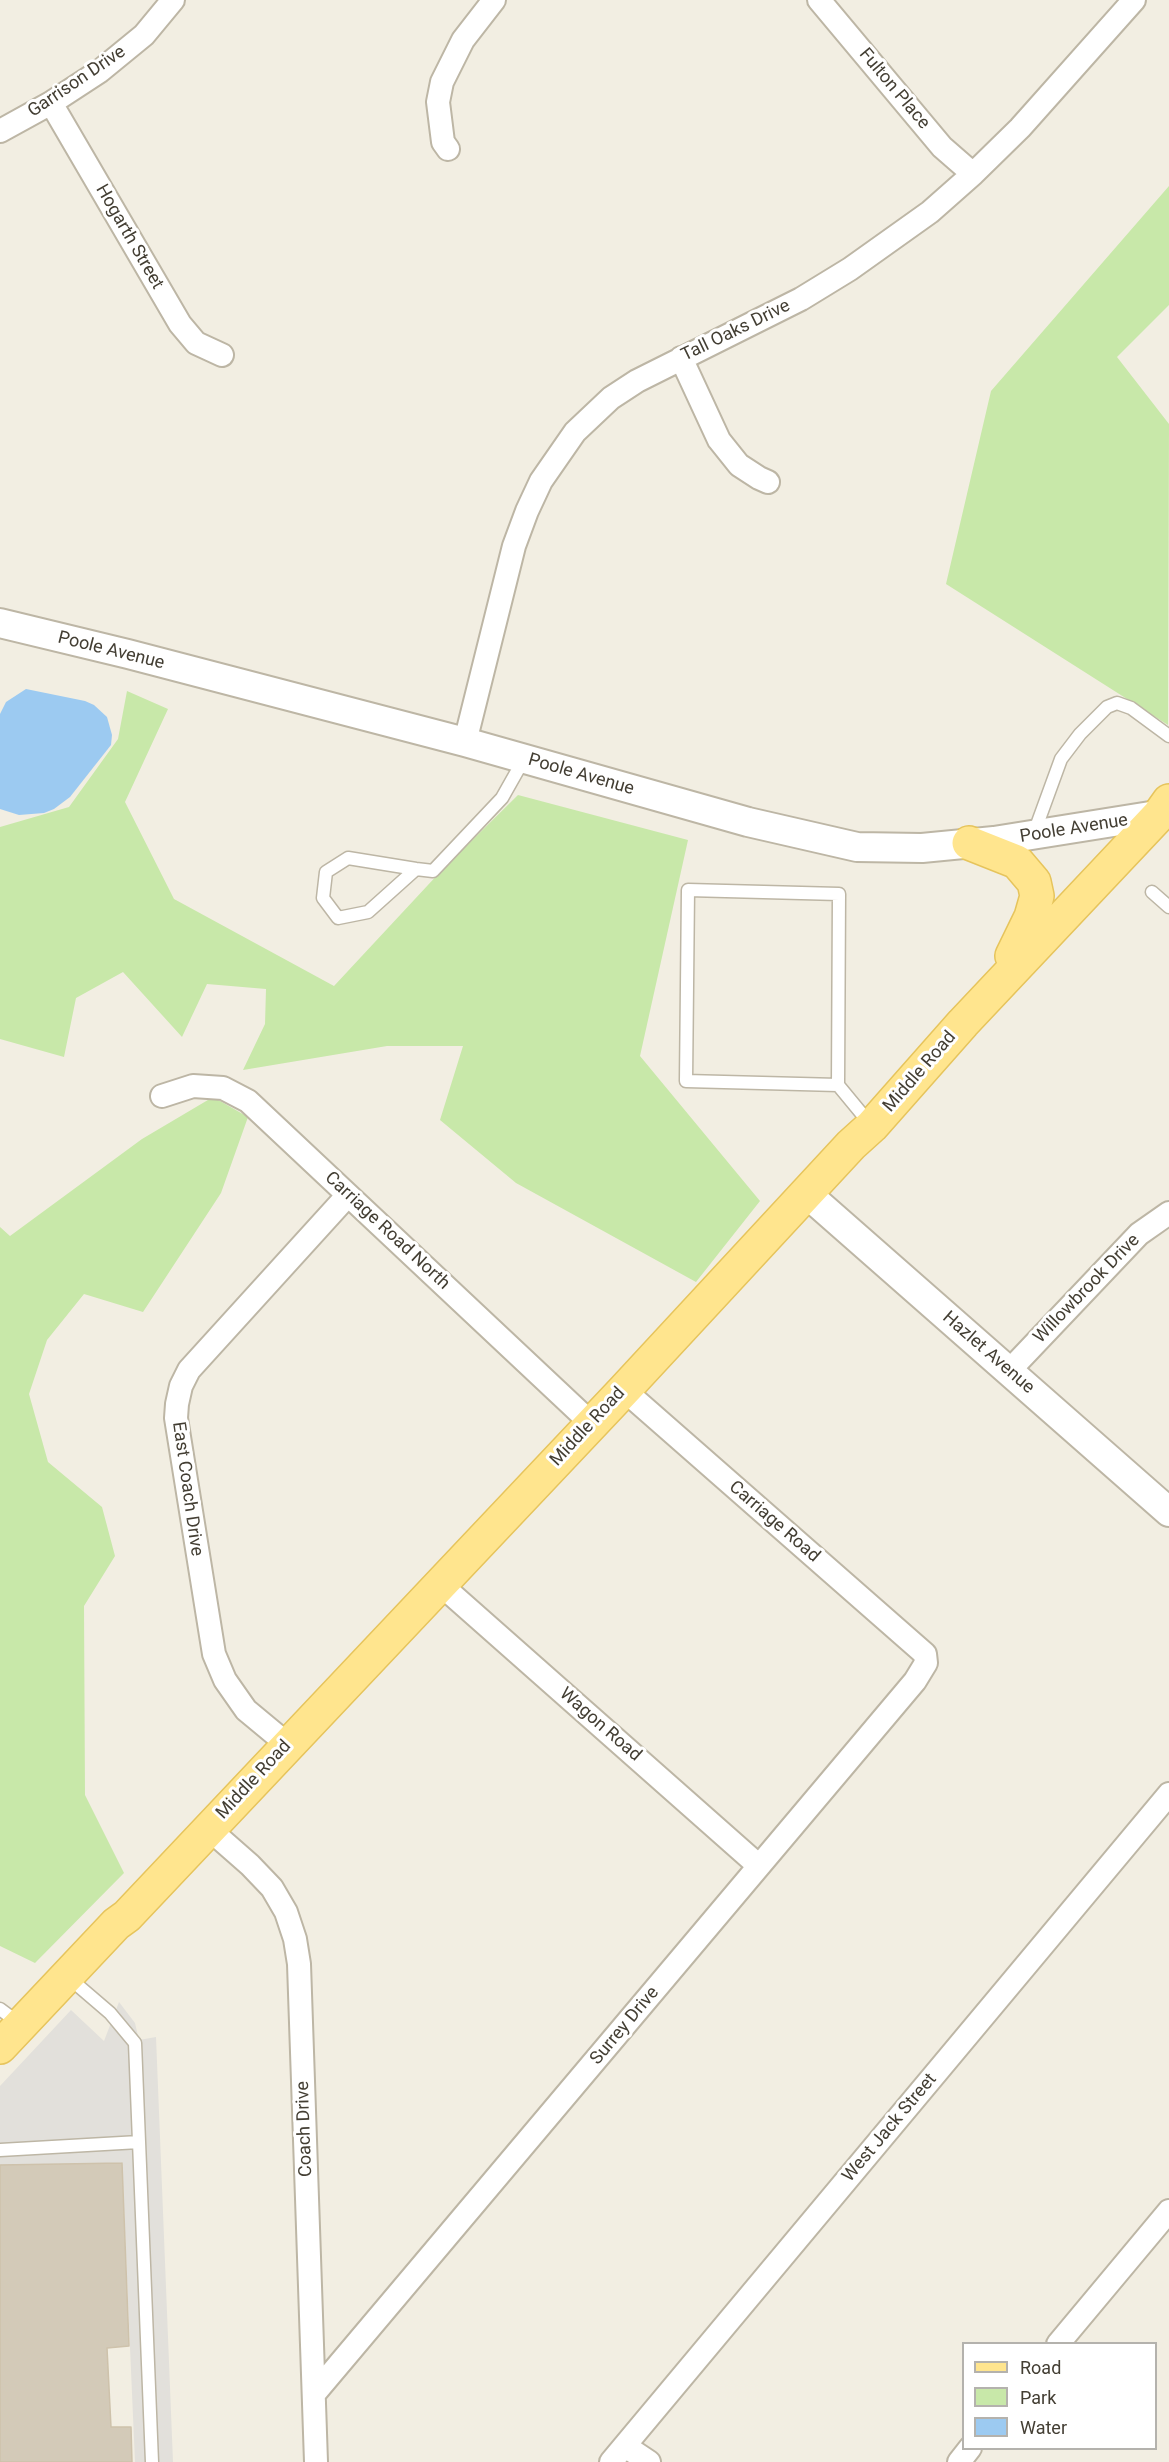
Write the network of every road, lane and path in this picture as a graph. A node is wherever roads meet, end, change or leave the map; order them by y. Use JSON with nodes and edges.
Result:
{"nodes":[{"id":1,"x":173,"y":0,"type":"edge"},
{"id":2,"x":494,"y":0,"type":"edge"},
{"id":3,"x":819,"y":0,"type":"edge"},
{"id":4,"x":1134,"y":0,"type":"edge"},
{"id":5,"x":51,"y":103,"type":"junction"},
{"id":6,"x":0,"y":130,"type":"edge"},
{"id":7,"x":448,"y":149,"type":"dead end"},
{"id":8,"x":973,"y":174,"type":"junction"},
{"id":9,"x":222,"y":355,"type":"dead end"},
{"id":10,"x":681,"y":358,"type":"junction"},
{"id":11,"x":768,"y":482,"type":"dead end"},
{"id":12,"x":0,"y":623,"type":"edge"},
{"id":13,"x":1169,"y":736,"type":"edge"},
{"id":14,"x":465,"y":742,"type":"junction"},
{"id":15,"x":524,"y":759,"type":"junction"},
{"id":16,"x":1166,"y":810,"type":"edge"},
{"id":17,"x":1033,"y":836,"type":"junction"},
{"id":18,"x":969,"y":843,"type":"junction"},
{"id":19,"x":416,"y":869,"type":"junction"},
{"id":20,"x":1152,"y":892,"type":"dead end"},
{"id":21,"x":1169,"y":907,"type":"edge"},
{"id":22,"x":999,"y":984,"type":"junction"},
{"id":23,"x":838,"y":1085,"type":"junction"},
{"id":24,"x":162,"y":1096,"type":"dead end"},
{"id":25,"x":872,"y":1126,"type":"junction"},
{"id":26,"x":806,"y":1193,"type":"junction"},
{"id":27,"x":348,"y":1195,"type":"junction"},
{"id":28,"x":1169,"y":1213,"type":"edge"},
{"id":29,"x":1009,"y":1371,"type":"junction"},
{"id":30,"x":624,"y":1390,"type":"junction"},
{"id":31,"x":592,"y":1424,"type":"junction"},
{"id":32,"x":1169,"y":1512,"type":"edge"},
{"id":33,"x":440,"y":1584,"type":"junction"},
{"id":34,"x":925,"y":1654,"type":"joint"},
{"id":35,"x":287,"y":1744,"type":"junction"},
{"id":36,"x":1169,"y":1794,"type":"edge"},
{"id":37,"x":209,"y":1829,"type":"junction"},
{"id":38,"x":759,"y":1866,"type":"junction"},
{"id":39,"x":67,"y":1976,"type":"junction"},
{"id":40,"x":7,"y":2027,"type":"edge"},
{"id":41,"x":139,"y":2142,"type":"junction"},
{"id":42,"x":0,"y":2150,"type":"edge"},
{"id":43,"x":1169,"y":2211,"type":"edge"},
{"id":44,"x":1059,"y":2342,"type":"edge"},
{"id":45,"x":314,"y":2394,"type":"junction"},
{"id":46,"x":968,"y":2450,"type":"edge"},
{"id":47,"x":618,"y":2454,"type":"edge"},
{"id":48,"x":152,"y":2462,"type":"edge"},
{"id":49,"x":316,"y":2462,"type":"edge"},
{"id":50,"x":649,"y":2462,"type":"edge"},
{"id":51,"x":959,"y":2462,"type":"edge"}],
"edges":[{"from":1,"to":5,"type":"street","name":"Garrison Drive"},
{"from":2,"to":7,"type":"street"},
{"from":3,"to":8,"type":"street","name":"Fulton Place"},
{"from":4,"to":8,"type":"street","name":"Tall Oaks Drive"},
{"from":5,"to":6,"type":"street","name":"Garrison Drive"},
{"from":5,"to":9,"type":"street","name":"Hogarth Street"},
{"from":8,"to":10,"type":"street","name":"Tall Oaks Drive"},
{"from":10,"to":11,"type":"street"},
{"from":10,"to":14,"type":"street","name":"Tall Oaks Drive"},
{"from":12,"to":14,"type":"street","name":"Poole Avenue"},
{"from":13,"to":17,"type":"lane"},
{"from":14,"to":15,"type":"street","name":"Poole Avenue"},
{"from":15,"to":18,"type":"street","name":"Poole Avenue"},
{"from":15,"to":19,"type":"lane"},
{"from":16,"to":17,"type":"street","name":"Poole Avenue"},
{"from":16,"to":22,"type":"main road","name":"Middle Road"},
{"from":17,"to":18,"type":"street","name":"Poole Avenue"},
{"from":18,"to":22,"type":"main road"},
{"from":19,"to":19,"type":"lane"},
{"from":20,"to":21,"type":"lane"},
{"from":22,"to":25,"type":"main road","name":"Middle Road"},
{"from":23,"to":23,"type":"lane"},
{"from":23,"to":25,"type":"lane"},
{"from":24,"to":27,"type":"street","name":"Carriage Road North"},
{"from":25,"to":26,"type":"main road","name":"Middle Road"},
{"from":26,"to":29,"type":"street","name":"Hazlet Avenue"},
{"from":26,"to":30,"type":"main road","name":"Middle Road"},
{"from":27,"to":31,"type":"street","name":"Carriage Road North"},
{"from":27,"to":35,"type":"street","name":"East Coach Drive"},
{"from":28,"to":29,"type":"street","name":"Willowbrook Drive"},
{"from":29,"to":32,"type":"street","name":"Hazlet Avenue"},
{"from":30,"to":31,"type":"main road","name":"Middle Road"},
{"from":30,"to":34,"type":"street","name":"Carriage Road"},
{"from":31,"to":33,"type":"main road","name":"Middle Road"},
{"from":33,"to":35,"type":"main road","name":"Middle Road"},
{"from":33,"to":38,"type":"street","name":"Wagon Road"},
{"from":34,"to":38,"type":"street","name":"Surrey Drive"},
{"from":35,"to":37,"type":"main road","name":"Middle Road"},
{"from":36,"to":47,"type":"street","name":"West Jack Street"},
{"from":37,"to":39,"type":"main road","name":"Middle Road"},
{"from":37,"to":45,"type":"street","name":"Coach Drive"},
{"from":38,"to":45,"type":"street","name":"Surrey Drive"},
{"from":39,"to":40,"type":"main road","name":"Middle Road"},
{"from":39,"to":41,"type":"lane"},
{"from":41,"to":42,"type":"lane"},
{"from":41,"to":48,"type":"lane"},
{"from":43,"to":44,"type":"street"},
{"from":45,"to":49,"type":"street","name":"Coach Drive"},
{"from":46,"to":51,"type":"street"},
{"from":47,"to":50,"type":"street"}]}
